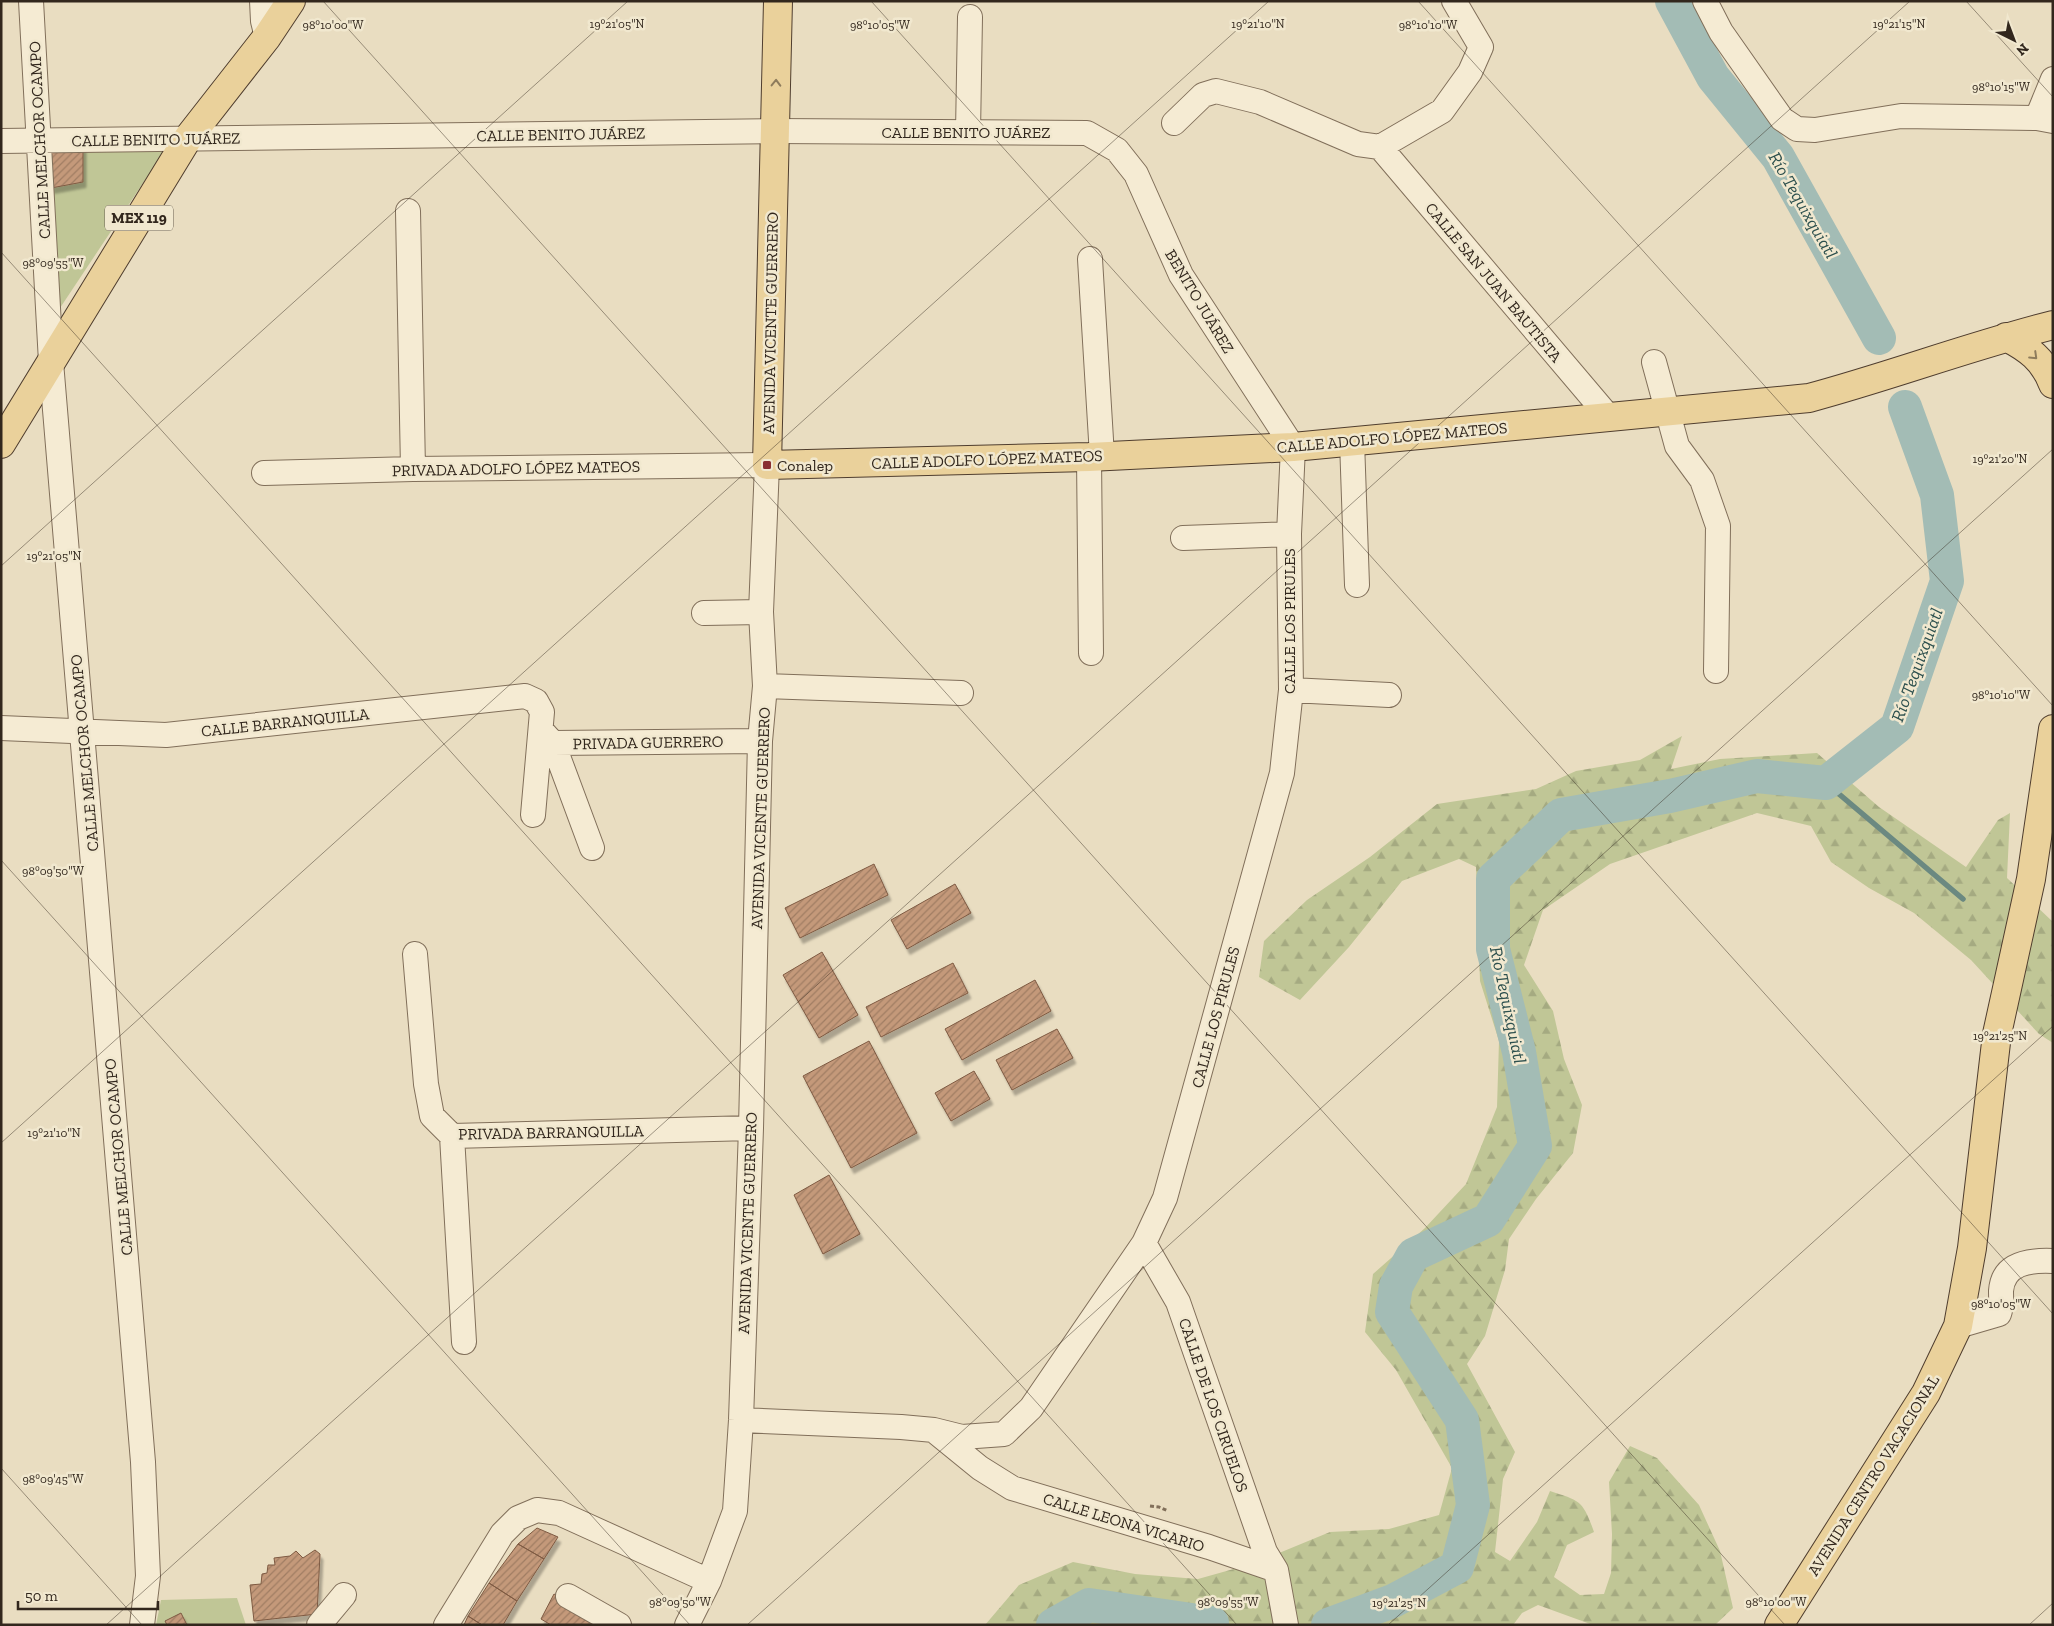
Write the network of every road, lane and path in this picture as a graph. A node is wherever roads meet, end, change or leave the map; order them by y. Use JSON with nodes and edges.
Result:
{"nodes":[{"id":1,"x":31,"y":1,"type":"edge"},
{"id":2,"x":262,"y":1,"type":"edge"},
{"id":3,"x":291,"y":1,"type":"edge"},
{"id":4,"x":778,"y":1,"type":"edge"},
{"id":5,"x":1454,"y":1,"type":"edge"},
{"id":6,"x":1705,"y":1,"type":"edge"},
{"id":7,"x":970,"y":17,"type":"dead end"},
{"id":8,"x":268,"y":37,"type":"junction"},
{"id":9,"x":2053,"y":79,"type":"edge"},
{"id":10,"x":2045,"y":119,"type":"edge"},
{"id":11,"x":1174,"y":123,"type":"dead end"},
{"id":12,"x":775,"y":131,"type":"junction"},
{"id":13,"x":968,"y":132,"type":"junction"},
{"id":14,"x":188,"y":138,"type":"junction"},
{"id":15,"x":39,"y":140,"type":"junction"},
{"id":16,"x":1,"y":141,"type":"edge"},
{"id":17,"x":1380,"y":147,"type":"junction"},
{"id":18,"x":1117,"y":150,"type":"joint"},
{"id":19,"x":408,"y":211,"type":"dead end"},
{"id":20,"x":1090,"y":259,"type":"dead end"},
{"id":21,"x":2053,"y":325,"type":"edge"},
{"id":22,"x":2006,"y":337,"type":"junction"},
{"id":23,"x":51,"y":362,"type":"junction"},
{"id":24,"x":1654,"y":362,"type":"dead end"},
{"id":25,"x":2053,"y":384,"type":"edge"},
{"id":26,"x":1668,"y":411,"type":"junction"},
{"id":27,"x":1608,"y":416,"type":"junction"},
{"id":28,"x":1352,"y":441,"type":"junction"},
{"id":29,"x":1,"y":444,"type":"edge"},
{"id":30,"x":1293,"y":447,"type":"junction"},
{"id":31,"x":1096,"y":456,"type":"junction"},
{"id":32,"x":767,"y":465,"type":"junction"},
{"id":33,"x":414,"y":469,"type":"junction"},
{"id":34,"x":264,"y":473,"type":"dead end"},
{"id":35,"x":1289,"y":534,"type":"junction"},
{"id":36,"x":1183,"y":538,"type":"dead end"},
{"id":37,"x":1357,"y":585,"type":"dead end"},
{"id":38,"x":761,"y":612,"type":"junction"},
{"id":39,"x":704,"y":613,"type":"dead end"},
{"id":40,"x":1091,"y":653,"type":"dead end"},
{"id":41,"x":1716,"y":671,"type":"dead end"},
{"id":42,"x":765,"y":686,"type":"junction"},
{"id":43,"x":1291,"y":690,"type":"junction"},
{"id":44,"x":961,"y":693,"type":"dead end"},
{"id":45,"x":1389,"y":695,"type":"dead end"},
{"id":46,"x":1,"y":728,"type":"edge"},
{"id":47,"x":2053,"y":729,"type":"edge"},
{"id":48,"x":82,"y":731,"type":"junction"},
{"id":49,"x":548,"y":737,"type":"junction"},
{"id":50,"x":760,"y":741,"type":"junction"},
{"id":51,"x":532,"y":815,"type":"dead end"},
{"id":52,"x":592,"y":848,"type":"dead end"},
{"id":53,"x":415,"y":954,"type":"dead end"},
{"id":54,"x":751,"y":1128,"type":"junction"},
{"id":55,"x":452,"y":1136,"type":"junction"},
{"id":56,"x":1144,"y":1243,"type":"junction"},
{"id":57,"x":2053,"y":1261,"type":"edge"},
{"id":58,"x":1958,"y":1326,"type":"junction"},
{"id":59,"x":464,"y":1342,"type":"dead end"},
{"id":60,"x":741,"y":1420,"type":"junction"},
{"id":61,"x":934,"y":1430,"type":"junction"},
{"id":62,"x":1276,"y":1570,"type":"junction"},
{"id":63,"x":709,"y":1581,"type":"junction"},
{"id":64,"x":344,"y":1595,"type":"dead end"},
{"id":65,"x":568,"y":1596,"type":"dead end"},
{"id":66,"x":142,"y":1625,"type":"edge"},
{"id":67,"x":319,"y":1625,"type":"edge"},
{"id":68,"x":446,"y":1625,"type":"edge"},
{"id":69,"x":619,"y":1625,"type":"edge"},
{"id":70,"x":687,"y":1625,"type":"edge"},
{"id":71,"x":1286,"y":1625,"type":"edge"},
{"id":72,"x":1779,"y":1625,"type":"edge"}],
"edges":[{"from":1,"to":15,"type":"street","name":"CALLE MELCHOR OCAMPO"},
{"from":2,"to":8,"type":"street"},
{"from":3,"to":8,"type":"main road","number":"MEX 119"},
{"from":12,"to":4,"type":"main road","name":"AVENIDA VICENTE GUERRERO","one_way":true},
{"from":5,"to":17,"type":"street"},
{"from":6,"to":10,"type":"street"},
{"from":7,"to":13,"type":"street"},
{"from":8,"to":14,"type":"main road","number":"MEX 119"},
{"from":9,"to":10,"type":"street"},
{"from":11,"to":17,"type":"street"},
{"from":12,"to":13,"type":"street","name":"CALLE BENITO JUÁREZ"},
{"from":12,"to":14,"type":"street","name":"CALLE BENITO JUÁREZ"},
{"from":12,"to":32,"type":"main road","name":"AVENIDA VICENTE GUERRERO"},
{"from":13,"to":18,"type":"street","name":"CALLE BENITO JUÁREZ"},
{"from":14,"to":15,"type":"street","name":"CALLE BENITO JUÁREZ"},
{"from":14,"to":23,"type":"main road","number":"MEX 119"},
{"from":15,"to":16,"type":"street","name":"CALLE BENITO JUÁREZ"},
{"from":15,"to":23,"type":"street","name":"CALLE MELCHOR OCAMPO"},
{"from":17,"to":27,"type":"street","name":"CALLE SAN JUAN BAUTISTA"},
{"from":18,"to":30,"type":"street","name":"BENITO JUÁREZ"},
{"from":19,"to":33,"type":"street"},
{"from":20,"to":31,"type":"street"},
{"from":21,"to":22,"type":"main road","name":"CALLE ADOLFO LÓPEZ MATEOS"},
{"from":22,"to":25,"type":"main road","one_way":true},
{"from":22,"to":26,"type":"main road","name":"CALLE ADOLFO LÓPEZ MATEOS"},
{"from":23,"to":29,"type":"main road","number":"MEX 119"},
{"from":23,"to":48,"type":"street","name":"CALLE MELCHOR OCAMPO"},
{"from":24,"to":26,"type":"street"},
{"from":26,"to":27,"type":"main road","name":"CALLE ADOLFO LÓPEZ MATEOS"},
{"from":26,"to":41,"type":"street"},
{"from":27,"to":28,"type":"main road","name":"CALLE ADOLFO LÓPEZ MATEOS"},
{"from":28,"to":30,"type":"main road","name":"CALLE ADOLFO LÓPEZ MATEOS"},
{"from":28,"to":37,"type":"street"},
{"from":30,"to":31,"type":"main road","name":"CALLE ADOLFO LÓPEZ MATEOS"},
{"from":30,"to":35,"type":"street","name":"CALLE LOS PIRULES"},
{"from":31,"to":32,"type":"main road","name":"CALLE ADOLFO LÓPEZ MATEOS"},
{"from":31,"to":40,"type":"street"},
{"from":32,"to":33,"type":"street","name":"PRIVADA ADOLFO LÓPEZ MATEOS"},
{"from":32,"to":38,"type":"street","name":"AVENIDA VICENTE GUERRERO"},
{"from":33,"to":34,"type":"street","name":"PRIVADA ADOLFO LÓPEZ MATEOS"},
{"from":35,"to":36,"type":"street"},
{"from":35,"to":43,"type":"street","name":"CALLE LOS PIRULES"},
{"from":38,"to":39,"type":"street"},
{"from":38,"to":42,"type":"street","name":"AVENIDA VICENTE GUERRERO"},
{"from":42,"to":44,"type":"street"},
{"from":42,"to":50,"type":"street","name":"AVENIDA VICENTE GUERRERO"},
{"from":43,"to":45,"type":"street"},
{"from":43,"to":56,"type":"street","name":"CALLE LOS PIRULES"},
{"from":46,"to":48,"type":"street","name":"CALLE BARRANQUILLA"},
{"from":47,"to":58,"type":"main road","name":"AVENIDA CENTRO VACACIONAL"},
{"from":48,"to":49,"type":"street","name":"CALLE BARRANQUILLA"},
{"from":48,"to":66,"type":"street","name":"CALLE MELCHOR OCAMPO"},
{"from":49,"to":50,"type":"street","name":"PRIVADA GUERRERO"},
{"from":49,"to":51,"type":"street"},
{"from":49,"to":52,"type":"street"},
{"from":50,"to":54,"type":"street","name":"AVENIDA VICENTE GUERRERO"},
{"from":53,"to":55,"type":"street","name":"PRIVADA BARRANQUILLA"},
{"from":54,"to":55,"type":"street","name":"PRIVADA BARRANQUILLA"},
{"from":54,"to":60,"type":"street","name":"AVENIDA VICENTE GUERRERO"},
{"from":55,"to":59,"type":"street"},
{"from":56,"to":61,"type":"street","name":"CALLE LOS PIRULES"},
{"from":56,"to":62,"type":"street","name":"CALLE DE LOS CIRUELOS"},
{"from":57,"to":58,"type":"street"},
{"from":58,"to":72,"type":"main road","name":"AVENIDA CENTRO VACACIONAL"},
{"from":60,"to":61,"type":"street","name":"CALLE LOS PIRULES"},
{"from":60,"to":63,"type":"street","name":"AVENIDA VICENTE GUERRERO"},
{"from":61,"to":62,"type":"street","name":"CALLE LEONA VICARIO"},
{"from":62,"to":71,"type":"street"},
{"from":63,"to":68,"type":"street"},
{"from":63,"to":70,"type":"street","name":"AVENIDA VICENTE GUERRERO"},
{"from":64,"to":67,"type":"street"},
{"from":65,"to":69,"type":"street"}]}
